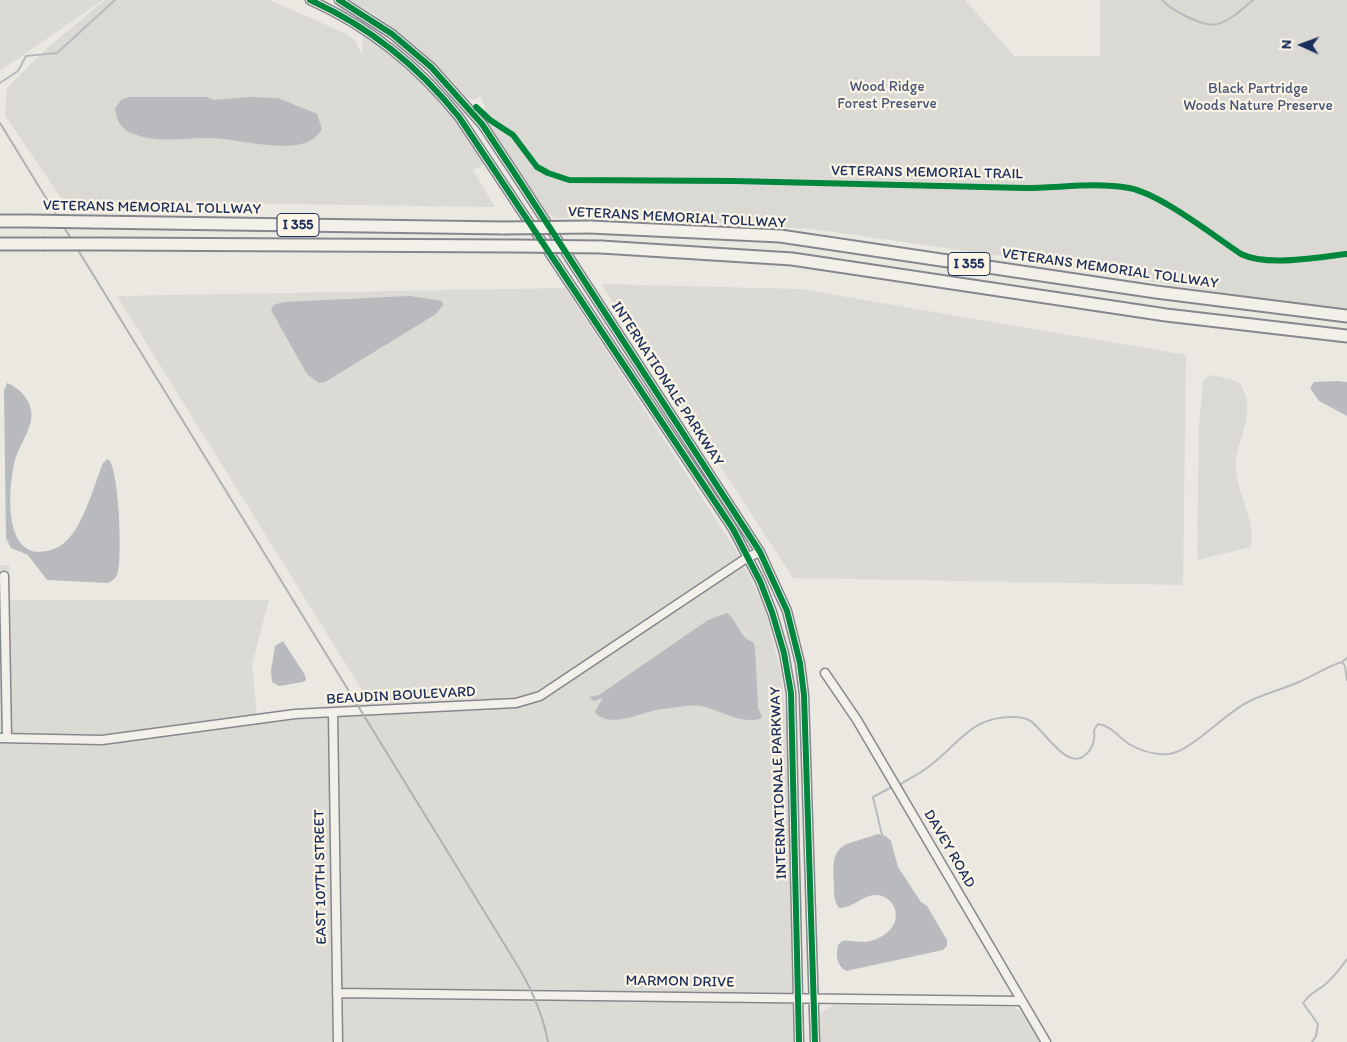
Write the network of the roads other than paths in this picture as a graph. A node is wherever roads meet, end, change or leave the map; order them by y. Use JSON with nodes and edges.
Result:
{"nodes":[{"id":1,"x":310,"y":0,"type":"edge"},
{"id":2,"x":339,"y":0,"type":"edge"},
{"id":3,"x":0,"y":221,"type":"edge"},
{"id":4,"x":1,"y":244,"type":"edge"},
{"id":5,"x":1347,"y":316,"type":"edge"},
{"id":6,"x":1347,"y":336,"type":"edge"},
{"id":7,"x":760,"y":552,"type":"junction"},
{"id":8,"x":748,"y":558,"type":"junction"},
{"id":9,"x":4,"y":576,"type":"dead end"},
{"id":10,"x":825,"y":673,"type":"dead end"},
{"id":11,"x":333,"y":713,"type":"junction"},
{"id":12,"x":4,"y":738,"type":"edge"},
{"id":13,"x":337,"y":993,"type":"junction"},
{"id":14,"x":798,"y":997,"type":"junction"},
{"id":15,"x":815,"y":997,"type":"junction"},
{"id":16,"x":1022,"y":1001,"type":"junction"},
{"id":17,"x":338,"y":1042,"type":"edge"},
{"id":18,"x":799,"y":1042,"type":"edge"},
{"id":19,"x":815,"y":1042,"type":"edge"},
{"id":20,"x":1046,"y":1042,"type":"edge"}],
"edges":[{"from":1,"to":8,"type":"street","name":"INTERNATIONALE PARKWAY"},
{"from":2,"to":7,"type":"street","name":"INTERNATIONALE PARKWAY"},
{"from":3,"to":5,"type":"highway","name":"VETERANS MEMORIAL TOLLWAY","number":"I 355","bridge":true},
{"from":4,"to":6,"type":"highway","number":"I 355","bridge":true},
{"from":7,"to":8,"type":"street","name":"BEAUDIN BOULEVARD"},
{"from":7,"to":15,"type":"street","name":"INTERNATIONALE PARKWAY"},
{"from":8,"to":11,"type":"street","name":"BEAUDIN BOULEVARD"},
{"from":8,"to":14,"type":"street","name":"INTERNATIONALE PARKWAY"},
{"from":9,"to":12,"type":"street"},
{"from":10,"to":16,"type":"street","name":"DAVEY ROAD"},
{"from":11,"to":12,"type":"street","name":"BEAUDIN BOULEVARD"},
{"from":11,"to":13,"type":"street","name":"EAST 107TH STREET"},
{"from":13,"to":14,"type":"street","name":"MARMON DRIVE"},
{"from":13,"to":17,"type":"street","name":"EAST 107TH STREET"},
{"from":14,"to":15,"type":"street","name":"MARMON DRIVE"},
{"from":14,"to":18,"type":"street","name":"INTERNATIONALE PARKWAY"},
{"from":15,"to":16,"type":"street","name":"MARMON DRIVE"},
{"from":15,"to":19,"type":"street","name":"INTERNATIONALE PARKWAY"},
{"from":16,"to":20,"type":"street","name":"DAVEY ROAD"}]}
